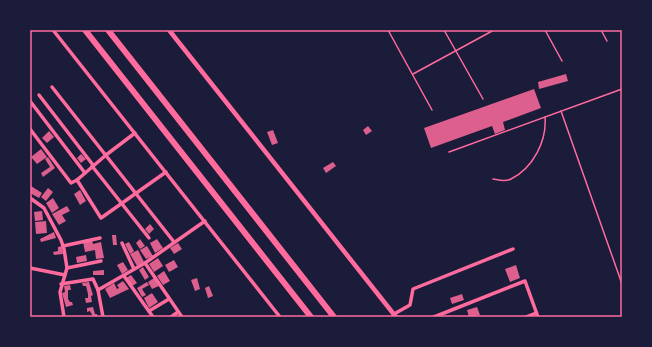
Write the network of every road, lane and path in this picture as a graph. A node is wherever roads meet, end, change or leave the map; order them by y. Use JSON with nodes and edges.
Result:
{"nodes":[{"id":1,"x":52,"y":30,"type":"edge"},
{"id":2,"x":86,"y":30,"type":"edge"},
{"id":3,"x":108,"y":30,"type":"edge"},
{"id":4,"x":169,"y":30,"type":"edge"},
{"id":5,"x":388,"y":30,"type":"edge"},
{"id":6,"x":444,"y":30,"type":"edge"},
{"id":7,"x":494,"y":30,"type":"edge"},
{"id":8,"x":545,"y":30,"type":"edge"},
{"id":9,"x":601,"y":30,"type":"edge"},
{"id":10,"x":607,"y":41,"type":"dead end"},
{"id":11,"x":456,"y":51,"type":"junction"},
{"id":12,"x":562,"y":61,"type":"dead end"},
{"id":13,"x":412,"y":74,"type":"junction"},
{"id":14,"x":52,"y":87,"type":"dead end"},
{"id":15,"x":622,"y":89,"type":"edge"},
{"id":16,"x":39,"y":95,"type":"dead end"},
{"id":17,"x":482,"y":99,"type":"dead end"},
{"id":18,"x":30,"y":101,"type":"edge"},
{"id":19,"x":432,"y":110,"type":"dead end"},
{"id":20,"x":561,"y":111,"type":"junction"},
{"id":21,"x":545,"y":117,"type":"junction"},
{"id":22,"x":30,"y":129,"type":"edge"},
{"id":23,"x":135,"y":133,"type":"junction"},
{"id":24,"x":450,"y":152,"type":"dead end"},
{"id":25,"x":106,"y":155,"type":"junction"},
{"id":26,"x":93,"y":166,"type":"junction"},
{"id":27,"x":166,"y":172,"type":"junction"},
{"id":28,"x":85,"y":173,"type":"junction"},
{"id":29,"x":493,"y":179,"type":"dead end"},
{"id":30,"x":77,"y":180,"type":"junction"},
{"id":31,"x":136,"y":194,"type":"junction"},
{"id":32,"x":30,"y":198,"type":"edge"},
{"id":33,"x":122,"y":204,"type":"junction"},
{"id":34,"x":205,"y":221,"type":"junction"},
{"id":35,"x":100,"y":238,"type":"dead end"},
{"id":36,"x":149,"y":238,"type":"dead end"},
{"id":37,"x":174,"y":242,"type":"junction"},
{"id":38,"x":122,"y":243,"type":"dead end"},
{"id":39,"x":63,"y":246,"type":"junction"},
{"id":40,"x":513,"y":249,"type":"dead end"},
{"id":41,"x":101,"y":261,"type":"dead end"},
{"id":42,"x":145,"y":263,"type":"junction"},
{"id":43,"x":30,"y":268,"type":"edge"},
{"id":44,"x":67,"y":268,"type":"junction"},
{"id":45,"x":134,"y":269,"type":"junction"},
{"id":46,"x":65,"y":275,"type":"junction"},
{"id":47,"x":124,"y":276,"type":"junction"},
{"id":48,"x":61,"y":284,"type":"junction"},
{"id":49,"x":622,"y":284,"type":"edge"},
{"id":50,"x":98,"y":290,"type":"junction"},
{"id":51,"x":169,"y":298,"type":"junction"},
{"id":52,"x":149,"y":311,"type":"junction"},
{"id":53,"x":178,"y":312,"type":"junction"},
{"id":54,"x":395,"y":315,"type":"edge"},
{"id":55,"x":537,"y":315,"type":"edge"},
{"id":56,"x":64,"y":317,"type":"edge"},
{"id":57,"x":103,"y":317,"type":"edge"},
{"id":58,"x":153,"y":317,"type":"edge"},
{"id":59,"x":171,"y":317,"type":"edge"},
{"id":60,"x":182,"y":317,"type":"edge"},
{"id":61,"x":280,"y":317,"type":"edge"},
{"id":62,"x":311,"y":317,"type":"edge"},
{"id":63,"x":334,"y":317,"type":"edge"},
{"id":64,"x":434,"y":317,"type":"edge"},
{"id":65,"x":526,"y":317,"type":"edge"}],
"edges":[{"from":1,"to":23,"type":"street"},
{"from":2,"to":62,"type":"highway"},
{"from":3,"to":63,"type":"highway"},
{"from":4,"to":54,"type":"main road"},
{"from":5,"to":13,"type":"lane"},
{"from":6,"to":11,"type":"lane"},
{"from":7,"to":11,"type":"lane"},
{"from":8,"to":12,"type":"lane"},
{"from":9,"to":10,"type":"lane"},
{"from":11,"to":13,"type":"lane"},
{"from":11,"to":17,"type":"lane"},
{"from":13,"to":19,"type":"lane"},
{"from":14,"to":25,"type":"street"},
{"from":15,"to":20,"type":"lane"},
{"from":16,"to":26,"type":"street"},
{"from":18,"to":28,"type":"street"},
{"from":20,"to":21,"type":"lane"},
{"from":20,"to":49,"type":"lane"},
{"from":21,"to":24,"type":"lane"},
{"from":21,"to":29,"type":"lane"},
{"from":22,"to":30,"type":"street"},
{"from":23,"to":25,"type":"street"},
{"from":23,"to":27,"type":"street"},
{"from":25,"to":26,"type":"street"},
{"from":25,"to":31,"type":"street"},
{"from":26,"to":28,"type":"street"},
{"from":26,"to":33,"type":"street"},
{"from":27,"to":31,"type":"street"},
{"from":27,"to":34,"type":"street"},
{"from":28,"to":30,"type":"street"},
{"from":30,"to":33,"type":"street"},
{"from":31,"to":33,"type":"street"},
{"from":31,"to":37,"type":"street"},
{"from":32,"to":39,"type":"street"},
{"from":33,"to":36,"type":"street"},
{"from":34,"to":37,"type":"street"},
{"from":34,"to":61,"type":"street"},
{"from":35,"to":39,"type":"street"},
{"from":37,"to":42,"type":"street"},
{"from":38,"to":45,"type":"street"},
{"from":39,"to":44,"type":"street"},
{"from":40,"to":54,"type":"street"},
{"from":41,"to":44,"type":"street"},
{"from":42,"to":45,"type":"street"},
{"from":42,"to":51,"type":"street"},
{"from":43,"to":46,"type":"street"},
{"from":44,"to":46,"type":"street"},
{"from":45,"to":47,"type":"street"},
{"from":46,"to":48,"type":"street"},
{"from":47,"to":50,"type":"street"},
{"from":47,"to":52,"type":"street"},
{"from":48,"to":50,"type":"street"},
{"from":48,"to":56,"type":"street"},
{"from":50,"to":57,"type":"street"},
{"from":51,"to":52,"type":"street"},
{"from":51,"to":53,"type":"street"},
{"from":52,"to":58,"type":"street"},
{"from":53,"to":59,"type":"street"},
{"from":53,"to":60,"type":"street"},
{"from":55,"to":64,"type":"street"},
{"from":55,"to":65,"type":"street"}]}
